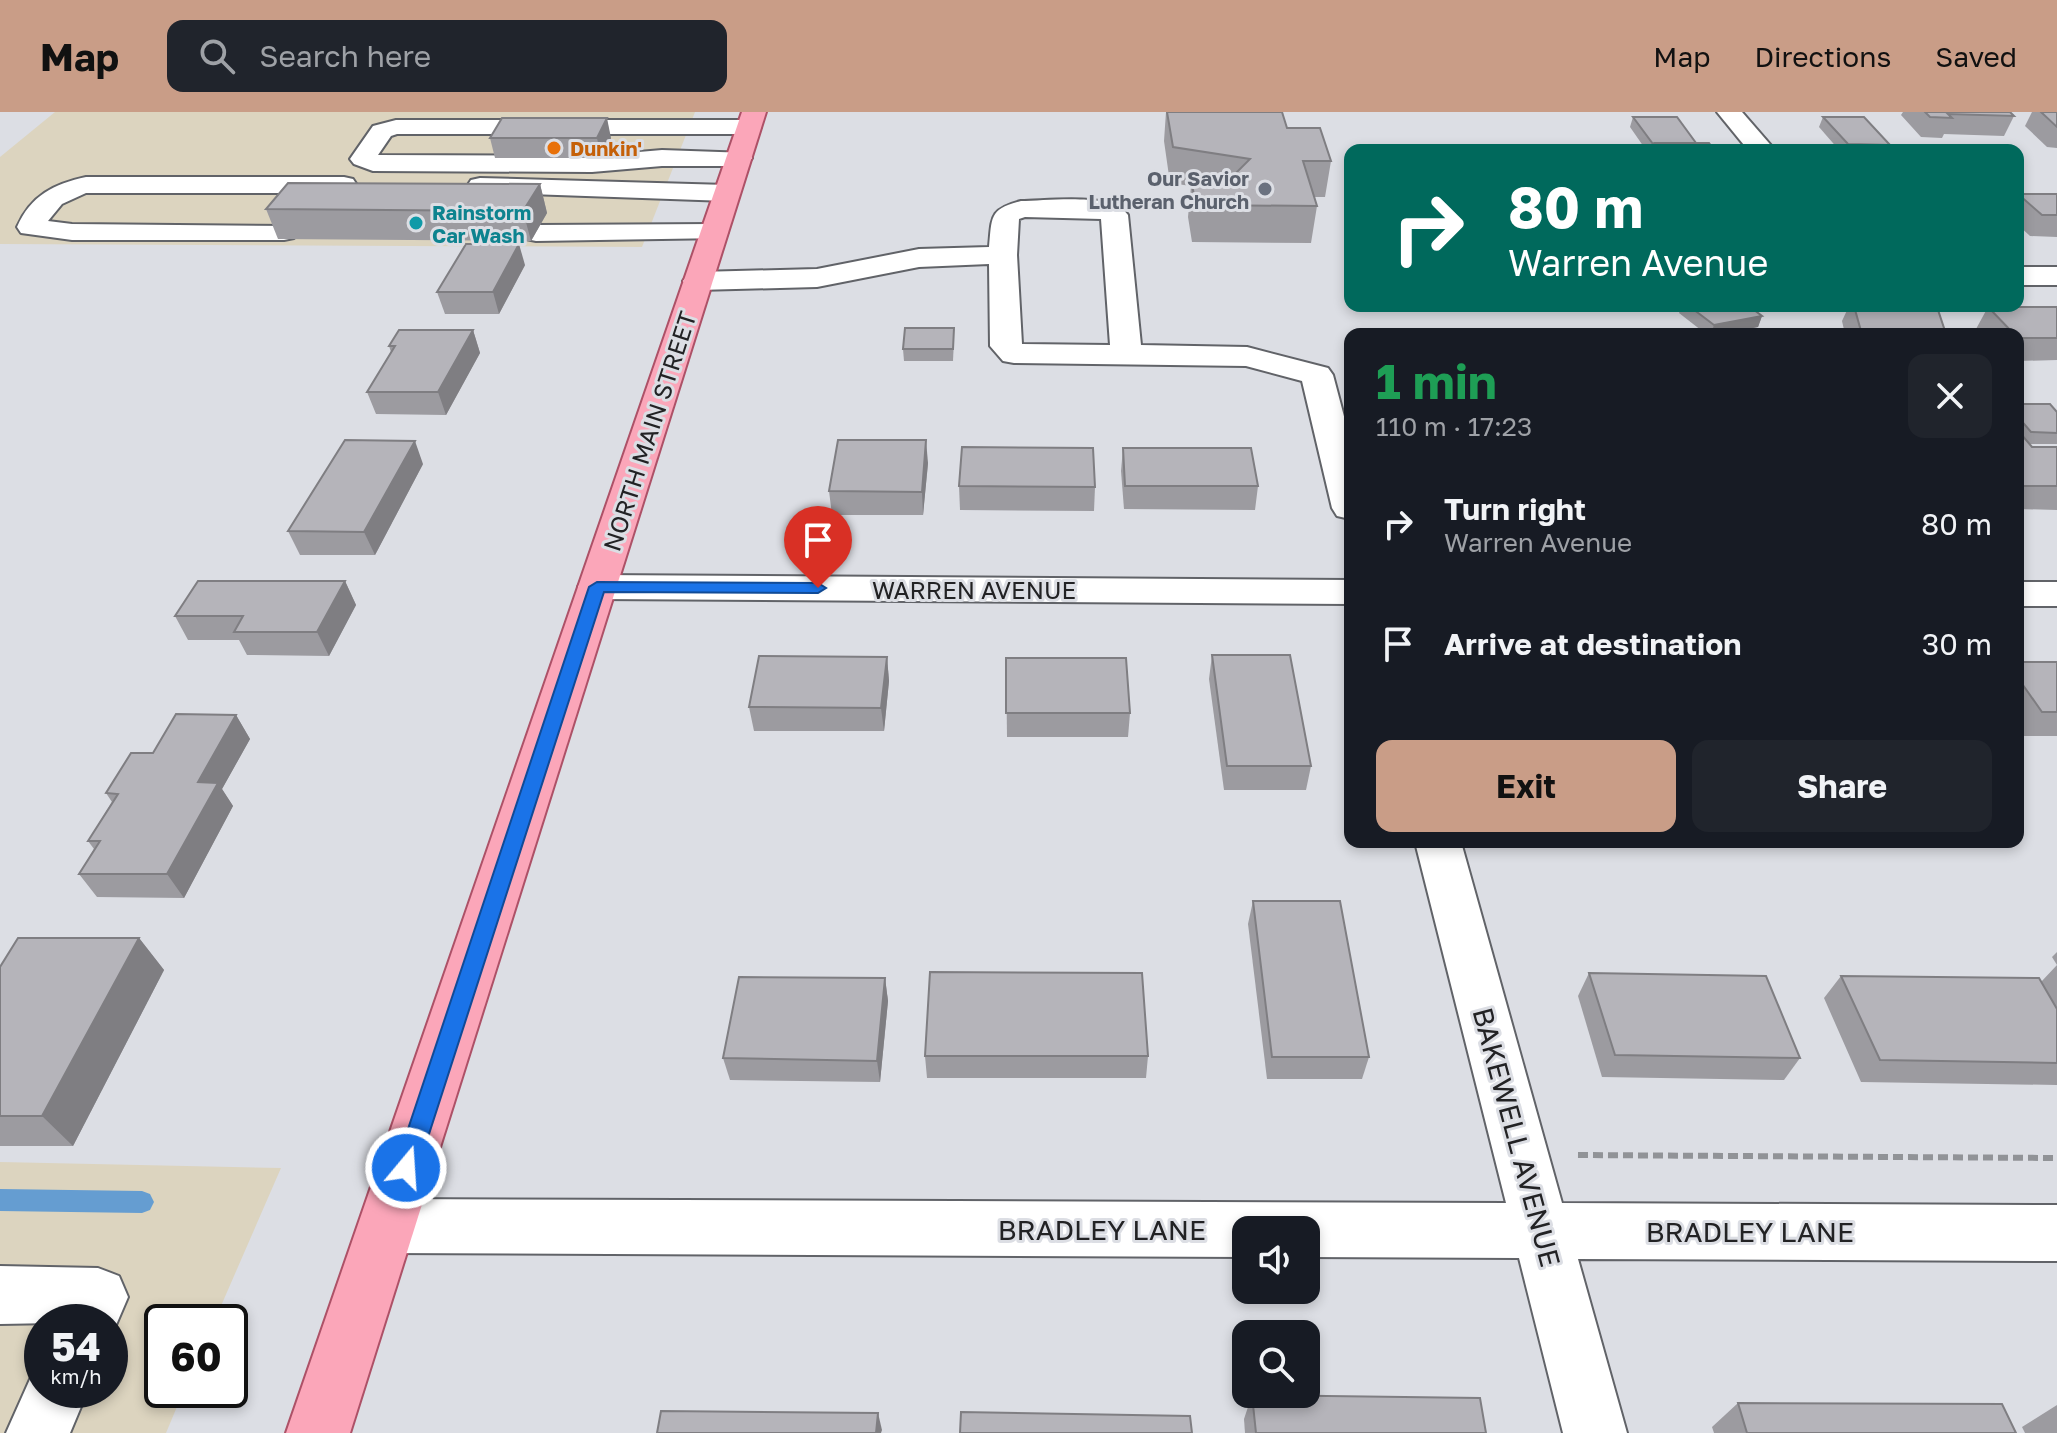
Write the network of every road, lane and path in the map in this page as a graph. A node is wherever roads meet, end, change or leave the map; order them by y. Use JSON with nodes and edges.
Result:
{"nodes":[{"id":1,"x":1729,"y":112,"type":"edge"},
{"id":2,"x":628,"y":126,"type":"junction"},
{"id":3,"x":1757,"y":144,"type":"edge"},
{"id":4,"x":742,"y":147,"type":"edge"},
{"id":5,"x":641,"y":159,"type":"junction"},
{"id":6,"x":215,"y":185,"type":"junction"},
{"id":7,"x":612,"y":191,"type":"junction"},
{"id":8,"x":160,"y":232,"type":"junction"},
{"id":9,"x":284,"y":232,"type":"edge"},
{"id":10,"x":714,"y":232,"type":"junction"},
{"id":11,"x":536,"y":233,"type":"edge"},
{"id":12,"x":565,"y":233,"type":"junction"},
{"id":13,"x":1003,"y":255,"type":"junction"},
{"id":14,"x":2024,"y":276,"type":"edge"},
{"id":15,"x":2057,"y":276,"type":"edge"},
{"id":16,"x":698,"y":281,"type":"junction"},
{"id":17,"x":1126,"y":354,"type":"junction"},
{"id":18,"x":1344,"y":485,"type":"edge"},
{"id":19,"x":597,"y":587,"type":"junction"},
{"id":20,"x":1344,"y":592,"type":"edge"},
{"id":21,"x":2024,"y":594,"type":"edge"},
{"id":22,"x":2057,"y":594,"type":"edge"},
{"id":23,"x":1440,"y":848,"type":"edge"},
{"id":24,"x":1521,"y":1151,"type":"junction"},
{"id":25,"x":2057,"y":1158,"type":"edge"},
{"id":26,"x":387,"y":1226,"type":"junction"},
{"id":27,"x":1542,"y":1230,"type":"junction"},
{"id":28,"x":2057,"y":1233,"type":"edge"},
{"id":29,"x":0,"y":1295,"type":"edge"},
{"id":30,"x":95,"y":1304,"type":"edge"},
{"id":31,"x":49,"y":1408,"type":"edge"},
{"id":32,"x":38,"y":1433,"type":"edge"},
{"id":33,"x":318,"y":1433,"type":"edge"},
{"id":34,"x":1595,"y":1433,"type":"edge"}],
"edges":[{"from":1,"to":3,"type":"street"},
{"from":2,"to":4,"type":"street"},
{"from":2,"to":5,"type":"street"},
{"from":2,"to":5,"type":"street"},
{"from":4,"to":5,"type":"street"},
{"from":4,"to":7,"type":"street"},
{"from":4,"to":10,"type":"main road","name":"NORTH MAIN STREET"},
{"from":6,"to":7,"type":"street"},
{"from":6,"to":8,"type":"street"},
{"from":6,"to":8,"type":"street"},
{"from":7,"to":12,"type":"street"},
{"from":8,"to":9,"type":"street"},
{"from":10,"to":12,"type":"street"},
{"from":10,"to":16,"type":"main road","name":"NORTH MAIN STREET"},
{"from":11,"to":12,"type":"street"},
{"from":13,"to":16,"type":"street"},
{"from":13,"to":17,"type":"street"},
{"from":13,"to":17,"type":"street"},
{"from":14,"to":15,"type":"street"},
{"from":16,"to":19,"type":"main road","name":"NORTH MAIN STREET"},
{"from":17,"to":18,"type":"street"},
{"from":19,"to":20,"type":"street","name":"WARREN AVENUE"},
{"from":19,"to":26,"type":"main road","name":"NORTH MAIN STREET"},
{"from":21,"to":22,"type":"street"},
{"from":23,"to":24,"type":"street","name":"BAKEWELL AVENUE"},
{"from":24,"to":25,"type":"path"},
{"from":24,"to":27,"type":"street","name":"BAKEWELL AVENUE"},
{"from":26,"to":27,"type":"street","name":"BRADLEY LANE"},
{"from":26,"to":33,"type":"main road","name":"NORTH MAIN STREET"},
{"from":27,"to":28,"type":"street","name":"BRADLEY LANE"},
{"from":27,"to":34,"type":"street","name":"BAKEWELL AVENUE"},
{"from":29,"to":30,"type":"street"},
{"from":31,"to":32,"type":"street"}]}
